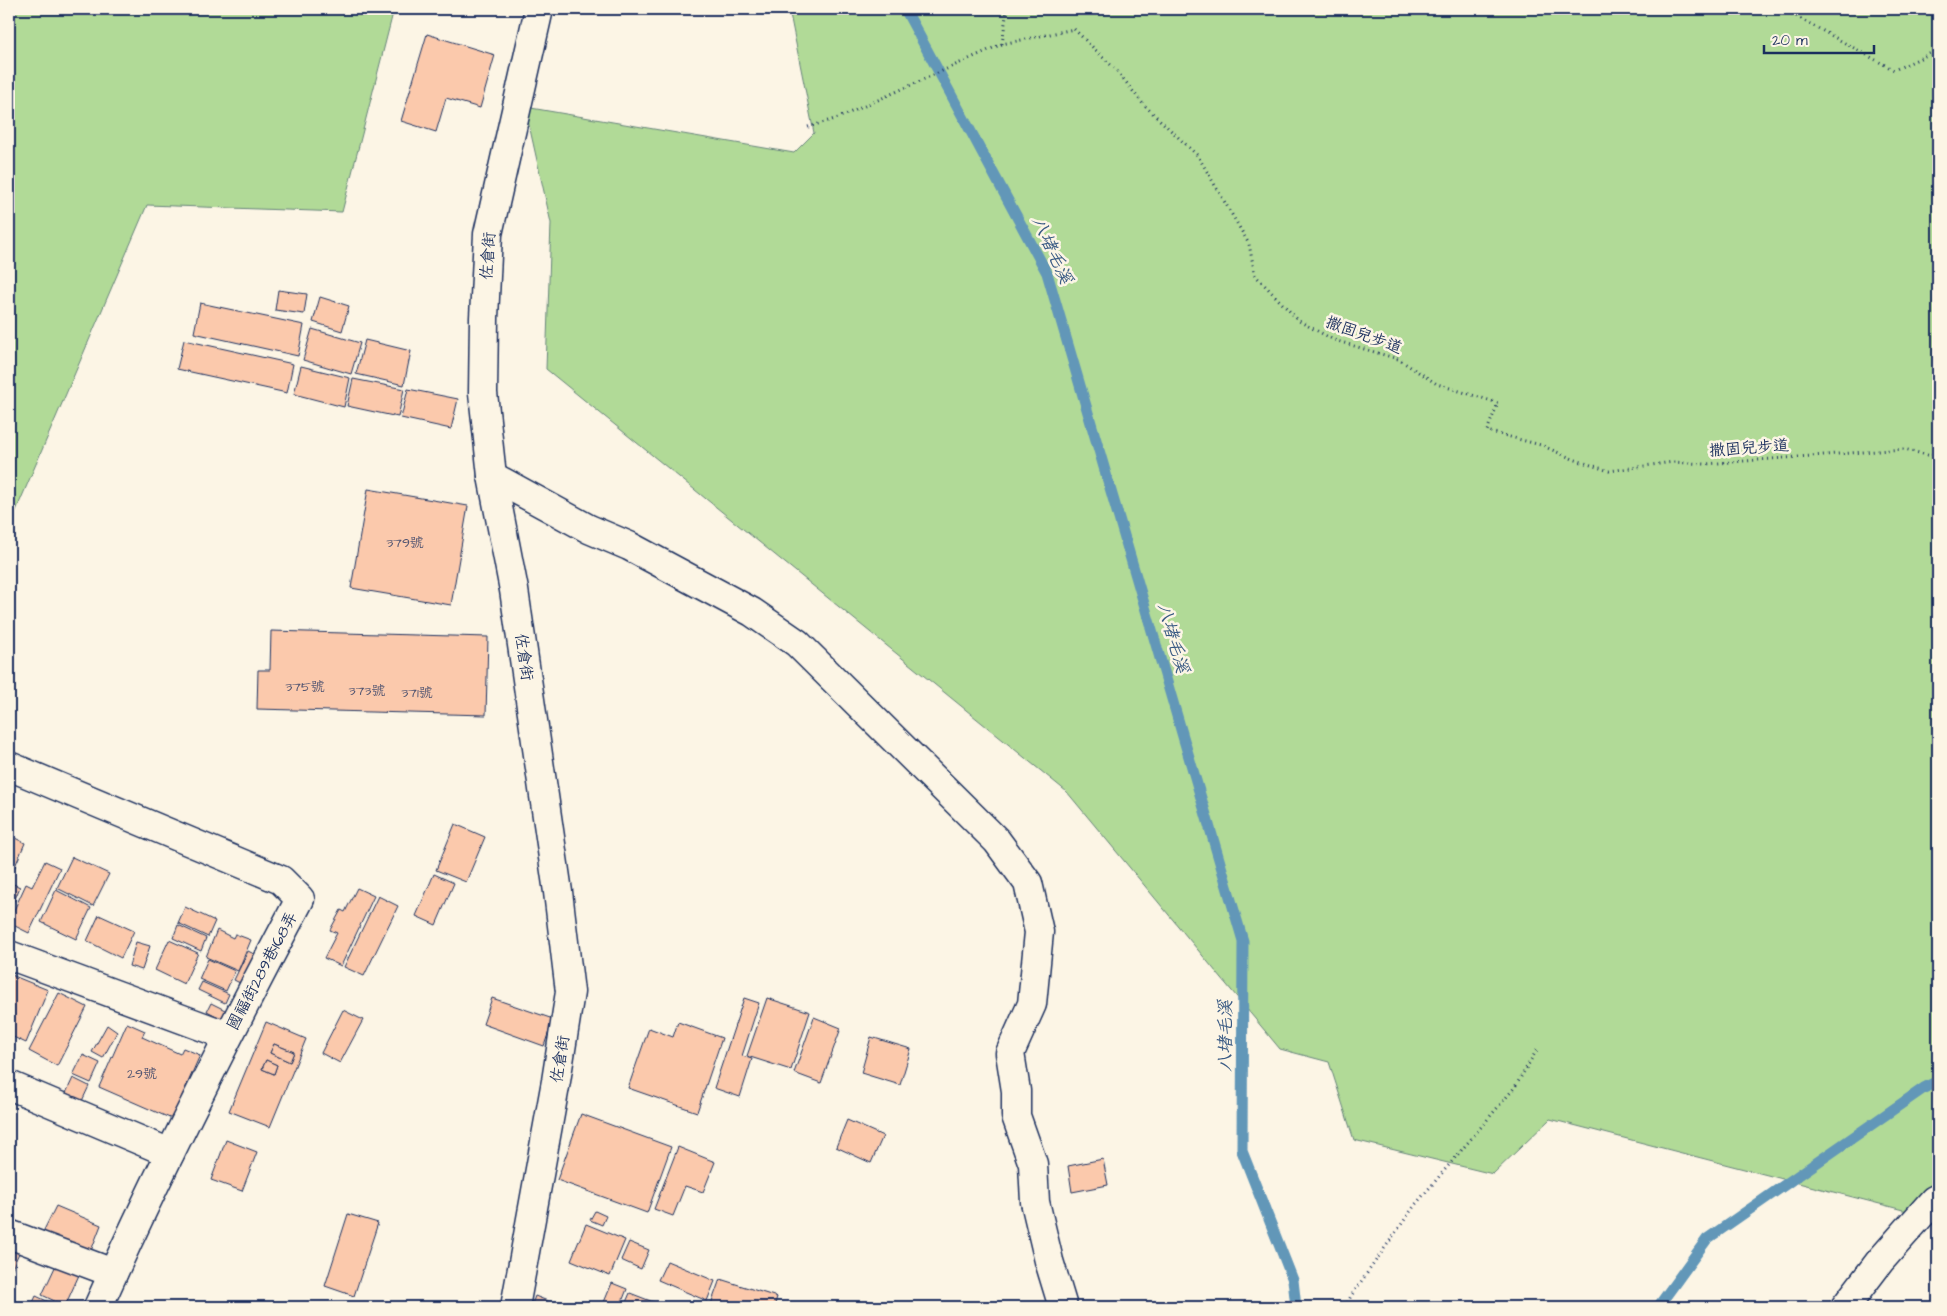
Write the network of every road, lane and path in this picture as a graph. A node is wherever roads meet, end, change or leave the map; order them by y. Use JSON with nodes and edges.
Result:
{"nodes":[{"id":1,"x":538,"y":9,"type":"edge"},
{"id":2,"x":1008,"y":9,"type":"edge"},
{"id":3,"x":1784,"y":9,"type":"edge"},
{"id":4,"x":1002,"y":44,"type":"junction"},
{"id":5,"x":1938,"y":50,"type":"edge"},
{"id":6,"x":808,"y":127,"type":"dead end"},
{"id":7,"x":1938,"y":453,"type":"edge"},
{"id":8,"x":492,"y":476,"type":"junction"},
{"id":9,"x":9,"y":766,"type":"edge"},
{"id":10,"x":9,"y":955,"type":"edge"},
{"id":11,"x":228,"y":1036,"type":"junction"},
{"id":12,"x":1538,"y":1048,"type":"dead end"},
{"id":13,"x":9,"y":1085,"type":"edge"},
{"id":14,"x":170,"y":1153,"type":"junction"},
{"id":15,"x":1938,"y":1198,"type":"edge"},
{"id":16,"x":9,"y":1234,"type":"edge"},
{"id":17,"x":114,"y":1272,"type":"junction"},
{"id":18,"x":98,"y":1307,"type":"edge"},
{"id":19,"x":515,"y":1307,"type":"edge"},
{"id":20,"x":1063,"y":1307,"type":"edge"},
{"id":21,"x":1345,"y":1307,"type":"edge"},
{"id":22,"x":1845,"y":1307,"type":"edge"}],
"edges":[{"from":1,"to":8,"type":"street","name":"佐倉街"},
{"from":2,"to":4,"type":"path"},
{"from":3,"to":5,"type":"path"},
{"from":4,"to":6,"type":"path"},
{"from":4,"to":7,"type":"path","name":"撒固兒步道"},
{"from":8,"to":19,"type":"street","name":"佐倉街"},
{"from":8,"to":20,"type":"street"},
{"from":9,"to":11,"type":"street","name":"國福街289巷168弄"},
{"from":10,"to":11,"type":"street"},
{"from":11,"to":14,"type":"street","name":"國福街289巷168弄"},
{"from":12,"to":21,"type":"path"},
{"from":13,"to":14,"type":"street"},
{"from":14,"to":17,"type":"street","name":"國福街289巷168弄"},
{"from":15,"to":22,"type":"street"},
{"from":16,"to":17,"type":"street"},
{"from":17,"to":18,"type":"street","name":"國福街289巷168弄"}]}
